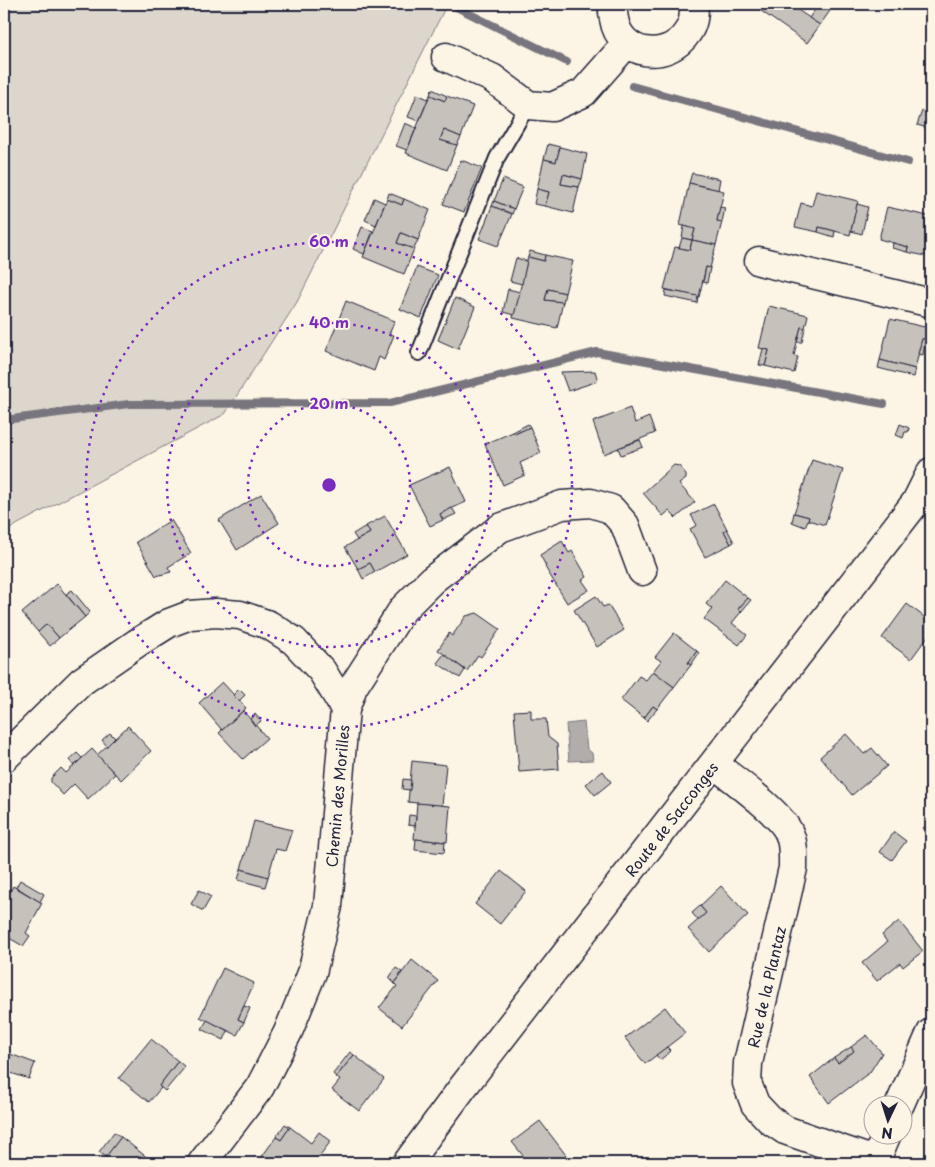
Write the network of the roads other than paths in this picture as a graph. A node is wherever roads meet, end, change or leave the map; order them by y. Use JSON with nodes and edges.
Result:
{"nodes":[{"id":1,"x":614,"y":4,"type":"edge"},
{"id":2,"x":693,"y":4,"type":"edge"},
{"id":3,"x":627,"y":43,"type":"junction"},
{"id":4,"x":446,"y":57,"type":"dead end"},
{"id":5,"x":528,"y":105,"type":"junction"},
{"id":6,"x":759,"y":260,"type":"dead end"},
{"id":7,"x":931,"y":302,"type":"edge"},
{"id":8,"x":419,"y":352,"type":"dead end"},
{"id":9,"x":931,"y":472,"type":"edge"},
{"id":10,"x":642,"y":571,"type":"dead end"},
{"id":11,"x":345,"y":709,"type":"junction"},
{"id":12,"x":4,"y":758,"type":"edge"},
{"id":13,"x":714,"y":764,"type":"junction"},
{"id":14,"x":931,"y":1033,"type":"edge"},
{"id":15,"x":904,"y":1094,"type":"edge"},
{"id":16,"x":884,"y":1144,"type":"edge"},
{"id":17,"x":878,"y":1162,"type":"edge"},
{"id":18,"x":202,"y":1163,"type":"edge"},
{"id":19,"x":407,"y":1163,"type":"edge"}],
"edges":[{"from":1,"to":3,"type":"street"},
{"from":2,"to":3,"type":"street"},
{"from":3,"to":5,"type":"street"},
{"from":4,"to":5,"type":"street"},
{"from":5,"to":8,"type":"lane"},
{"from":6,"to":7,"type":"street"},
{"from":9,"to":13,"type":"street","name":"Route de Sacconges"},
{"from":10,"to":11,"type":"street"},
{"from":11,"to":12,"type":"street","name":"Chemin des Morilles"},
{"from":11,"to":18,"type":"street","name":"Chemin des Morilles"},
{"from":13,"to":17,"type":"street","name":"Rue de la Plantaz"},
{"from":13,"to":19,"type":"street","name":"Route de Sacconges"},
{"from":14,"to":15,"type":"street"},
{"from":16,"to":17,"type":"street"}]}
